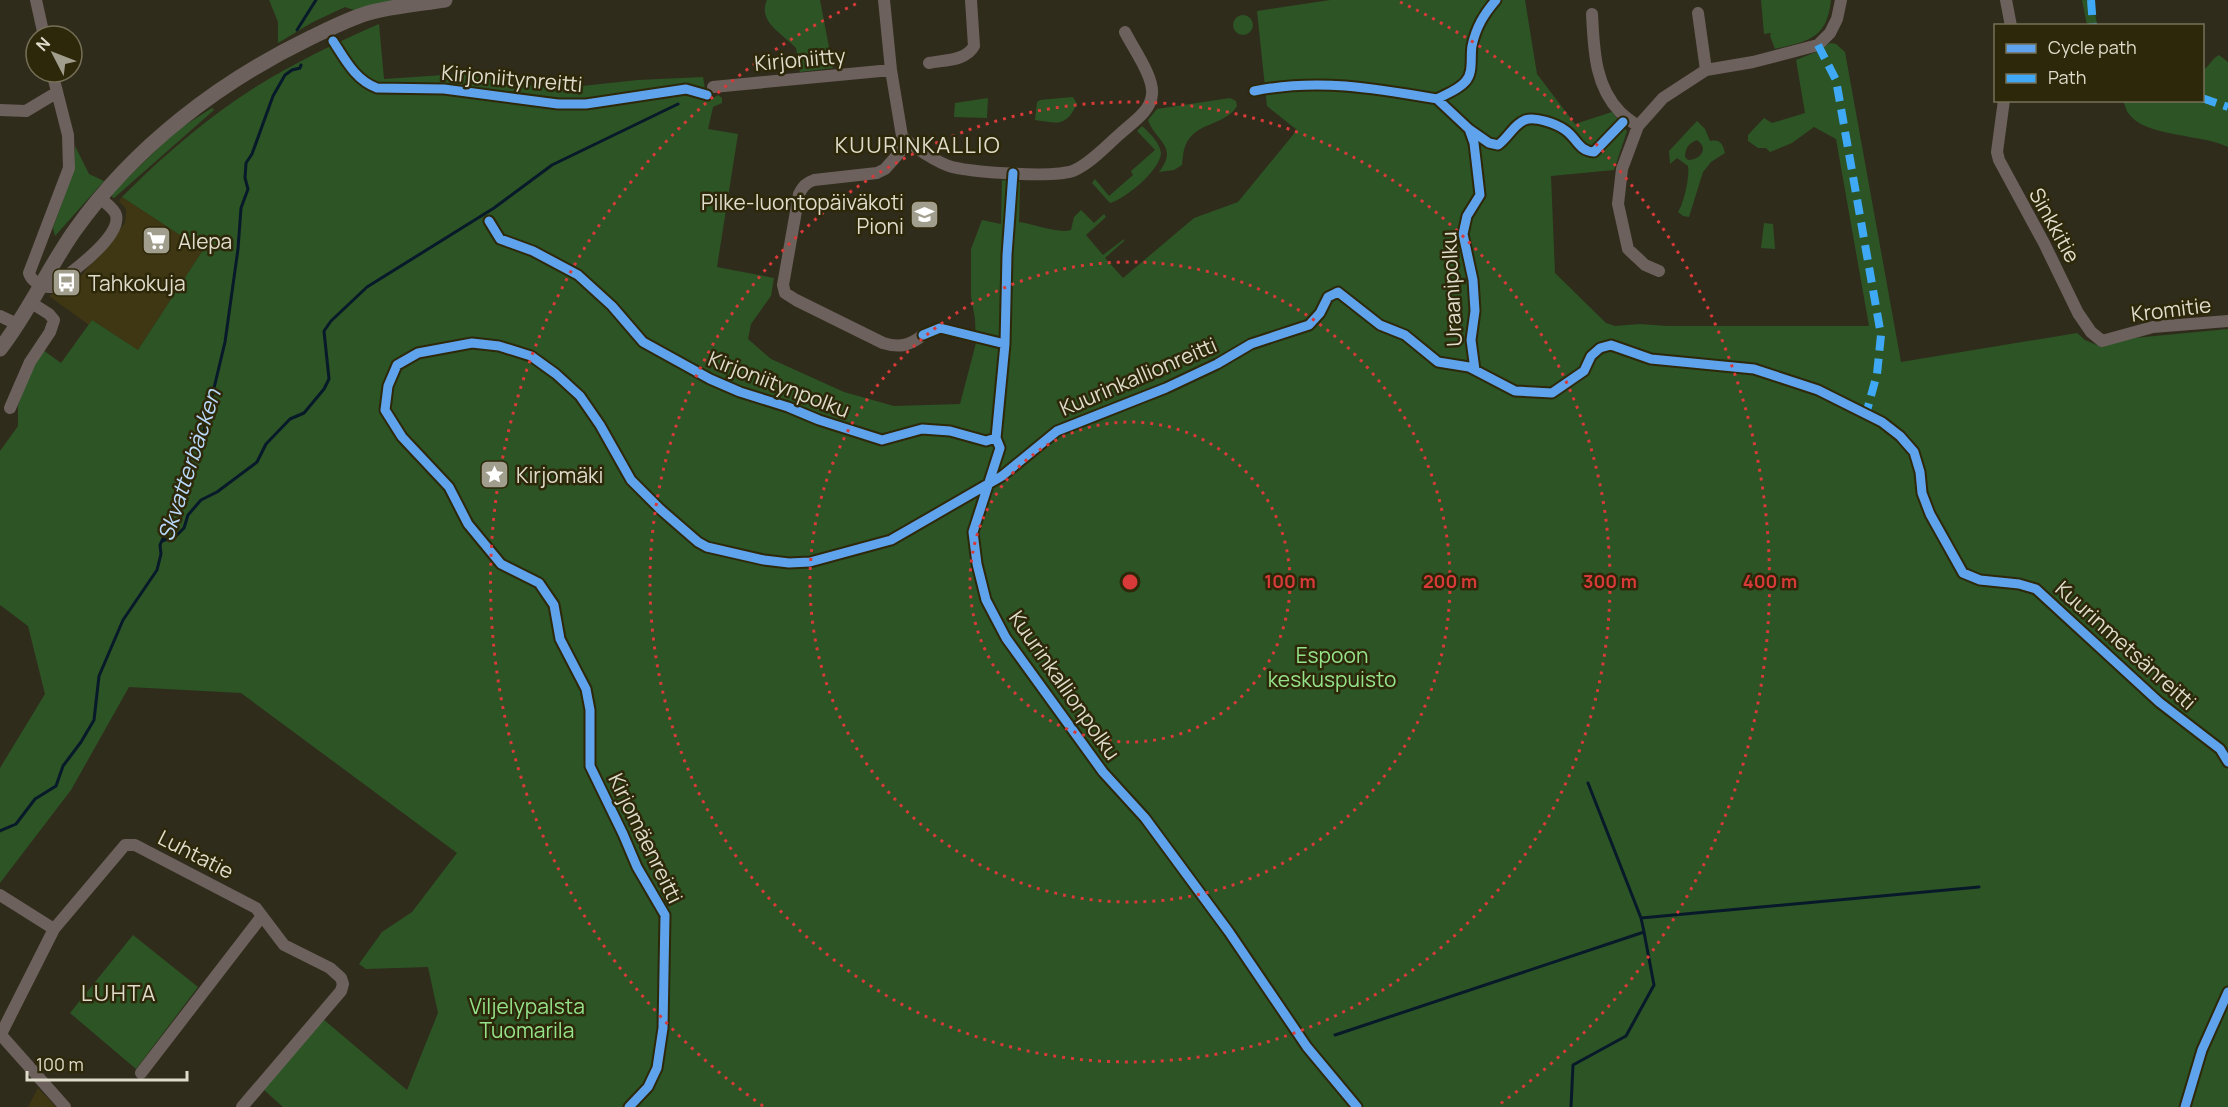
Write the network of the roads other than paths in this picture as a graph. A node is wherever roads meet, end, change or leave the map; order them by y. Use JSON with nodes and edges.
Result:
{"nodes":[{"id":1,"x":36,"y":0,"type":"edge"},
{"id":2,"x":445,"y":0,"type":"edge"},
{"id":3,"x":884,"y":0,"type":"edge"},
{"id":4,"x":971,"y":0,"type":"edge"},
{"id":5,"x":1841,"y":0,"type":"edge"},
{"id":6,"x":2006,"y":0,"type":"edge"},
{"id":7,"x":1698,"y":13,"type":"dead end"},
{"id":8,"x":1592,"y":14,"type":"dead end"},
{"id":9,"x":41,"y":24,"type":"edge"},
{"id":10,"x":2011,"y":24,"type":"edge"},
{"id":11,"x":1125,"y":32,"type":"dead end"},
{"id":12,"x":929,"y":63,"type":"dead end"},
{"id":13,"x":891,"y":70,"type":"junction"},
{"id":14,"x":1706,"y":70,"type":"junction"},
{"id":15,"x":54,"y":84,"type":"edge"},
{"id":16,"x":713,"y":87,"type":"dead end"},
{"id":17,"x":56,"y":93,"type":"junction"},
{"id":18,"x":2004,"y":102,"type":"edge"},
{"id":19,"x":0,"y":110,"type":"edge"},
{"id":20,"x":1638,"y":126,"type":"junction"},
{"id":21,"x":908,"y":143,"type":"junction"},
{"id":22,"x":100,"y":198,"type":"junction"},
{"id":23,"x":1659,"y":271,"type":"dead end"},
{"id":24,"x":40,"y":285,"type":"junction"},
{"id":25,"x":30,"y":302,"type":"junction"},
{"id":26,"x":0,"y":316,"type":"edge"},
{"id":27,"x":2228,"y":321,"type":"edge"},
{"id":28,"x":17,"y":324,"type":"junction"},
{"id":29,"x":923,"y":335,"type":"dead end"},
{"id":30,"x":2119,"y":336,"type":"joint"},
{"id":31,"x":0,"y":349,"type":"edge"},
{"id":32,"x":10,"y":408,"type":"dead end"},
{"id":33,"x":0,"y":895,"type":"edge"},
{"id":34,"x":262,"y":916,"type":"junction"},
{"id":35,"x":54,"y":929,"type":"junction"},
{"id":36,"x":0,"y":1035,"type":"edge"},
{"id":37,"x":141,"y":1073,"type":"dead end"},
{"id":38,"x":65,"y":1107,"type":"edge"},
{"id":39,"x":242,"y":1107,"type":"edge"}],
"edges":[{"from":1,"to":9,"type":"street"},
{"from":2,"to":22,"type":"street"},
{"from":3,"to":13,"type":"street"},
{"from":4,"to":12,"type":"street"},
{"from":5,"to":14,"type":"street"},
{"from":6,"to":10,"type":"street"},
{"from":7,"to":14,"type":"street"},
{"from":8,"to":20,"type":"street"},
{"from":11,"to":21,"type":"street"},
{"from":13,"to":16,"type":"street","name":"Kirjoniitty"},
{"from":13,"to":21,"type":"street"},
{"from":14,"to":20,"type":"street"},
{"from":15,"to":17,"type":"street"},
{"from":17,"to":19,"type":"street"},
{"from":17,"to":24,"type":"street"},
{"from":18,"to":30,"type":"street","name":"Sinkkitie"},
{"from":20,"to":23,"type":"street"},
{"from":21,"to":29,"type":"street"},
{"from":22,"to":24,"type":"street"},
{"from":22,"to":24,"type":"street"},
{"from":24,"to":25,"type":"street"},
{"from":25,"to":28,"type":"street"},
{"from":25,"to":32,"type":"street"},
{"from":26,"to":28,"type":"street"},
{"from":27,"to":30,"type":"street","name":"Kromitie"},
{"from":28,"to":31,"type":"street"},
{"from":33,"to":35,"type":"street"},
{"from":34,"to":35,"type":"street","name":"Luhtatie"},
{"from":34,"to":37,"type":"street"},
{"from":34,"to":39,"type":"street","name":"Luhtatie"},
{"from":35,"to":36,"type":"street","name":"Luhtatie"},
{"from":36,"to":38,"type":"street","name":"Luhtatie"}]}
